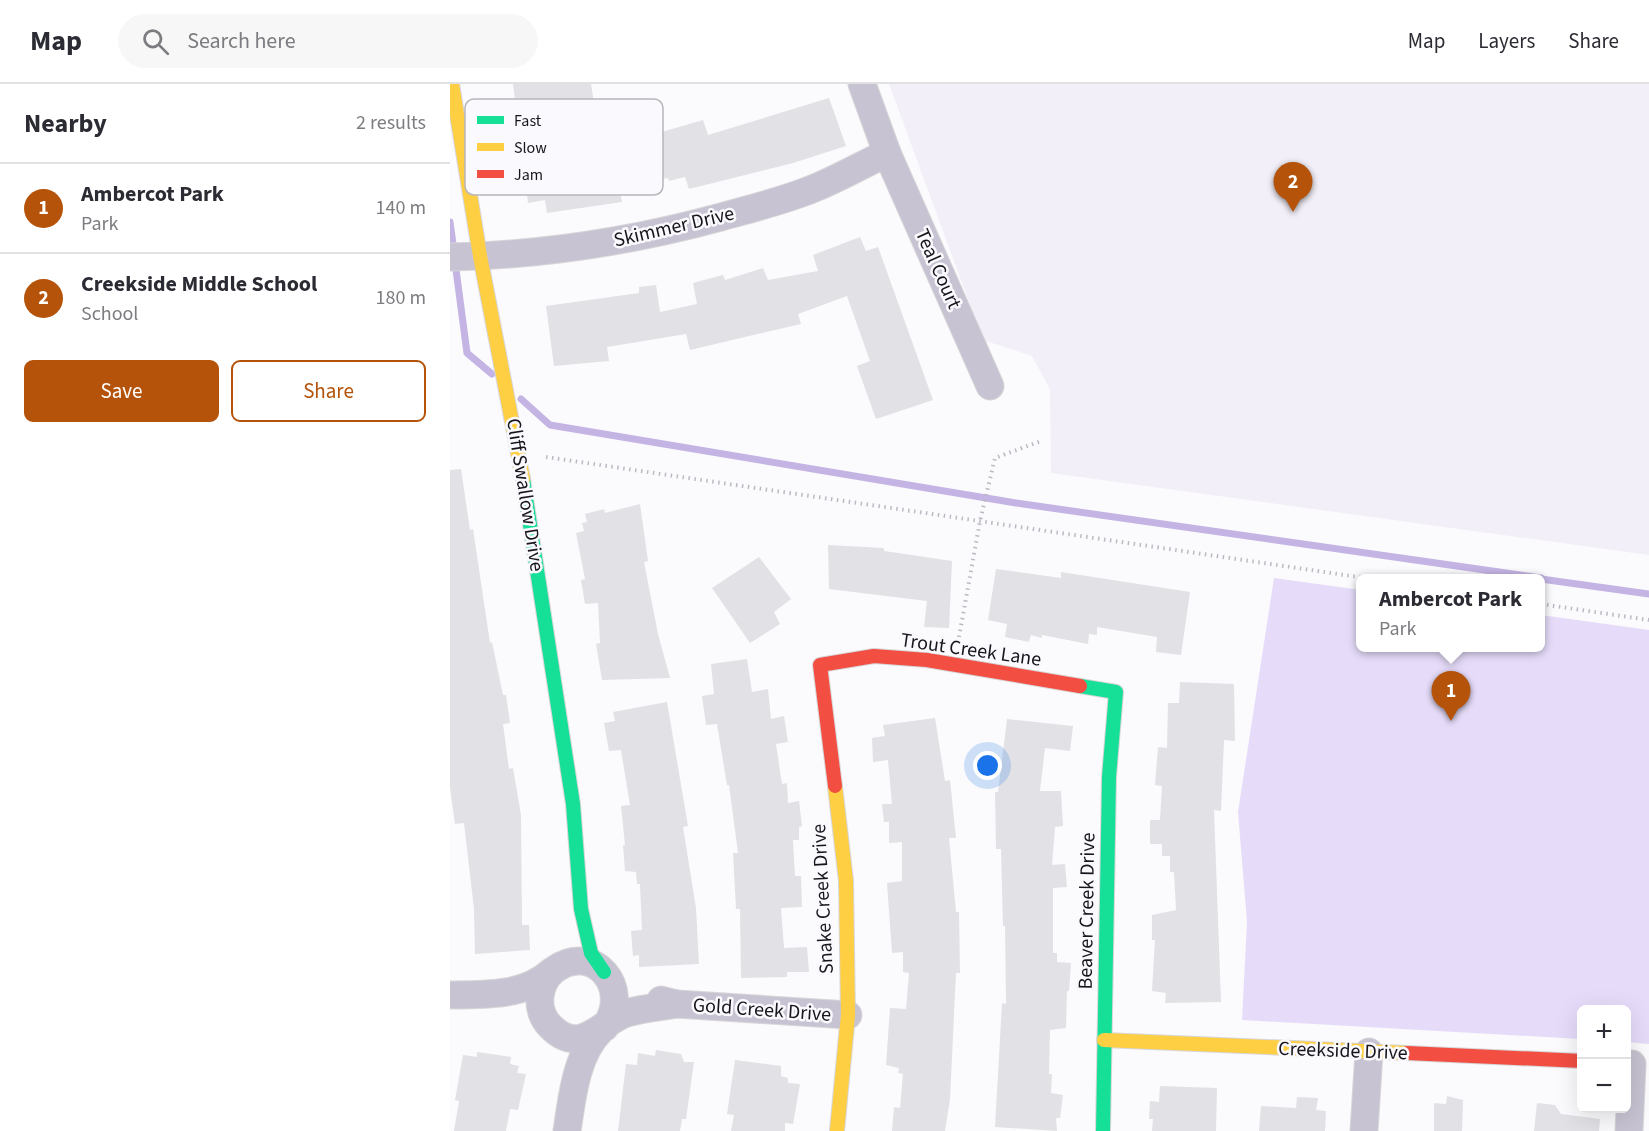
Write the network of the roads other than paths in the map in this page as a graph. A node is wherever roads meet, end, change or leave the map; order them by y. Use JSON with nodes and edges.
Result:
{"nodes":[{"id":1,"x":452,"y":84,"type":"edge"},
{"id":2,"x":862,"y":84,"type":"edge"},
{"id":3,"x":887,"y":153,"type":"junction"},
{"id":4,"x":465,"y":164,"type":"edge"},
{"id":5,"x":470,"y":195,"type":"edge"},
{"id":6,"x":480,"y":256,"type":"junction"},
{"id":7,"x":450,"y":257,"type":"edge"},
{"id":8,"x":990,"y":386,"type":"dead end"},
{"id":9,"x":820,"y":665,"type":"joint"},
{"id":10,"x":1116,"y":692,"type":"joint"},
{"id":11,"x":581,"y":909,"type":"junction"},
{"id":12,"x":555,"y":970,"type":"junction"},
{"id":13,"x":607,"y":975,"type":"junction"},
{"id":14,"x":450,"y":995,"type":"edge"},
{"id":15,"x":481,"y":995,"type":"junction"},
{"id":16,"x":677,"y":1004,"type":"junction"},
{"id":17,"x":848,"y":1016,"type":"junction"},
{"id":18,"x":551,"y":1027,"type":"junction"},
{"id":19,"x":603,"y":1028,"type":"junction"},
{"id":20,"x":1104,"y":1040,"type":"junction"},
{"id":21,"x":1369,"y":1052,"type":"junction"},
{"id":22,"x":1577,"y":1061,"type":"edge"},
{"id":23,"x":1636,"y":1064,"type":"edge"},
{"id":24,"x":573,"y":1089,"type":"junction"},
{"id":25,"x":567,"y":1131,"type":"edge"},
{"id":26,"x":837,"y":1131,"type":"edge"},
{"id":27,"x":1103,"y":1131,"type":"edge"},
{"id":28,"x":1364,"y":1131,"type":"edge"},
{"id":29,"x":1629,"y":1131,"type":"edge"}],
"edges":[{"from":1,"to":4,"type":"street","name":"Cliff Swallow Drive"},
{"from":2,"to":3,"type":"street","name":"Teal Court"},
{"from":3,"to":6,"type":"street","name":"Skimmer Drive"},
{"from":3,"to":8,"type":"street","name":"Teal Court"},
{"from":5,"to":6,"type":"street","name":"Cliff Swallow Drive"},
{"from":6,"to":7,"type":"street","name":"Skimmer Drive"},
{"from":6,"to":11,"type":"street","name":"Cliff Swallow Drive"},
{"from":9,"to":10,"type":"street","name":"Trout Creek Lane"},
{"from":9,"to":17,"type":"street","name":"Snake Creek Drive"},
{"from":10,"to":20,"type":"street","name":"Beaver Creek Drive"},
{"from":11,"to":12,"type":"street","name":"Cliff Swallow Drive"},
{"from":11,"to":13,"type":"street","name":"Cliff Swallow Drive"},
{"from":12,"to":13,"type":"street"},
{"from":12,"to":15,"type":"street"},
{"from":12,"to":18,"type":"street"},
{"from":13,"to":16,"type":"street","name":"Gold Creek Drive"},
{"from":13,"to":19,"type":"street"},
{"from":14,"to":15,"type":"street"},
{"from":15,"to":18,"type":"street"},
{"from":16,"to":17,"type":"street","name":"Gold Creek Drive"},
{"from":16,"to":19,"type":"street","name":"Gold Creek Drive"},
{"from":17,"to":26,"type":"street","name":"Snake Creek Drive"},
{"from":18,"to":19,"type":"street"},
{"from":18,"to":24,"type":"street"},
{"from":19,"to":24,"type":"street"},
{"from":20,"to":21,"type":"street","name":"Creekside Drive"},
{"from":20,"to":27,"type":"street","name":"Beaver Creek Drive"},
{"from":21,"to":22,"type":"street","name":"Creekside Drive"},
{"from":21,"to":28,"type":"street"},
{"from":23,"to":29,"type":"street"},
{"from":24,"to":25,"type":"street"}]}
